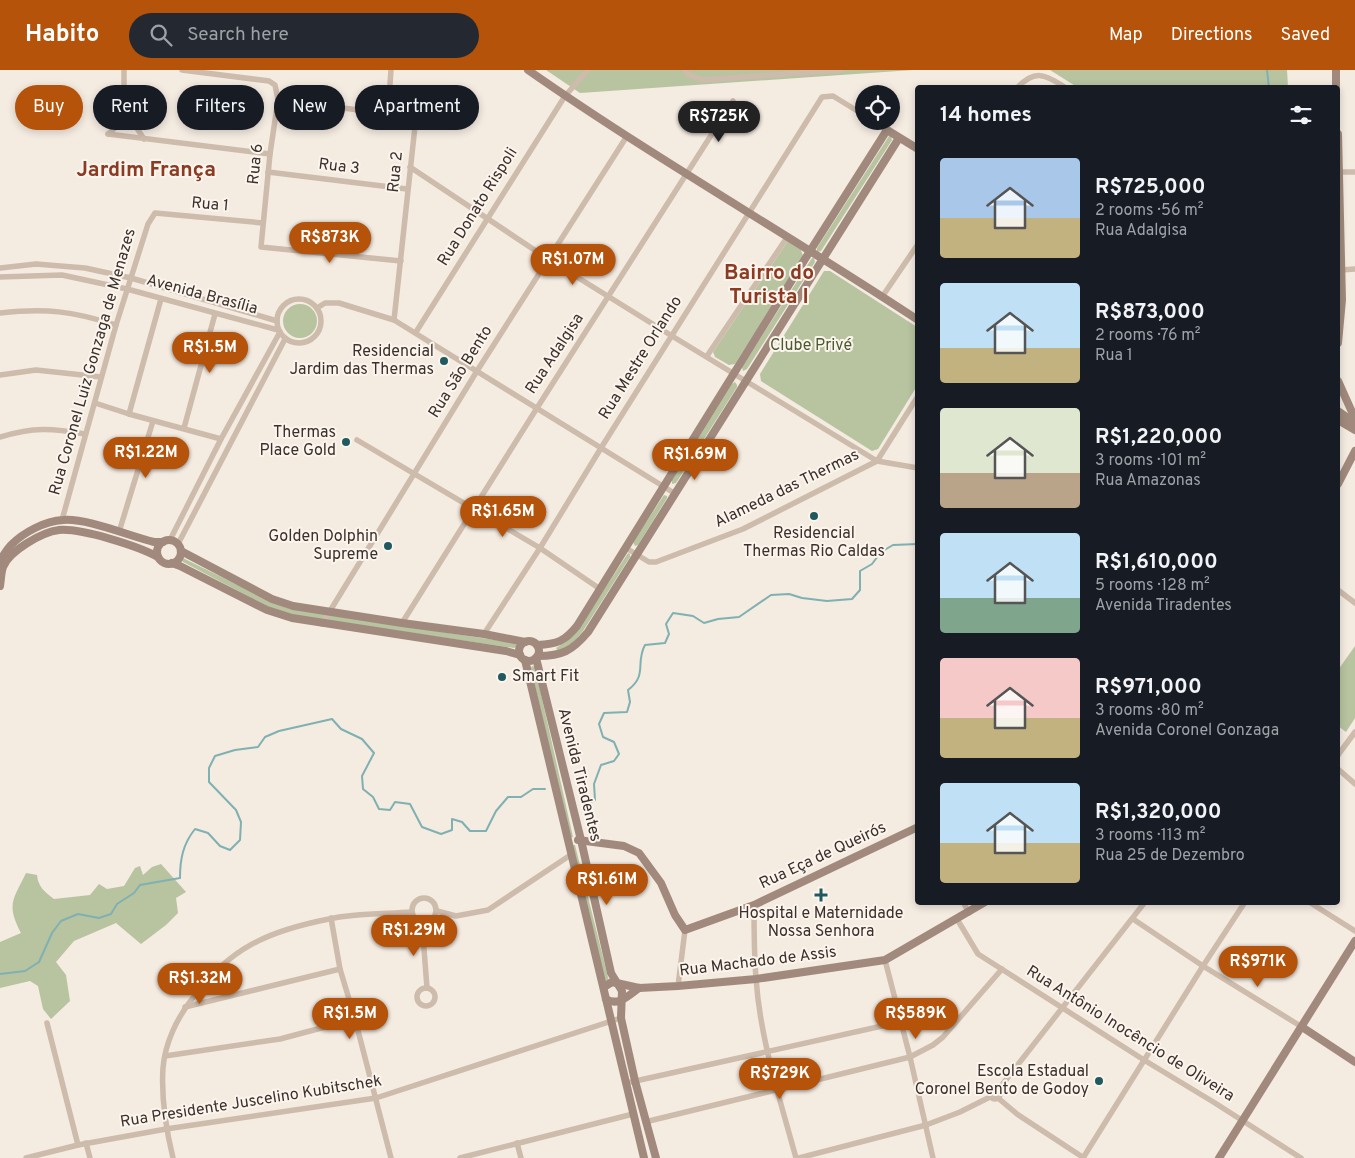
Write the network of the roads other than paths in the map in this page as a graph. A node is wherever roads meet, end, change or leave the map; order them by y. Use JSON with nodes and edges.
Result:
{"nodes":[{"id":1,"x":124,"y":70,"type":"edge"},
{"id":2,"x":182,"y":70,"type":"edge"},
{"id":3,"x":391,"y":70,"type":"edge"},
{"id":4,"x":528,"y":70,"type":"edge"},
{"id":5,"x":588,"y":70,"type":"edge"},
{"id":6,"x":685,"y":70,"type":"edge"},
{"id":7,"x":841,"y":70,"type":"edge"},
{"id":8,"x":1336,"y":70,"type":"edge"},
{"id":9,"x":124,"y":85,"type":"edge"},
{"id":10,"x":275,"y":85,"type":"edge"},
{"id":11,"x":390,"y":85,"type":"edge"},
{"id":12,"x":1019,"y":85,"type":"edge"},
{"id":13,"x":1062,"y":85,"type":"edge"},
{"id":14,"x":1336,"y":85,"type":"edge"},
{"id":15,"x":565,"y":96,"type":"junction"},
{"id":16,"x":734,"y":101,"type":"dead end"},
{"id":17,"x":855,"y":109,"type":"edge"},
{"id":18,"x":274,"y":127,"type":"edge"},
{"id":19,"x":113,"y":130,"type":"edge"},
{"id":20,"x":138,"y":130,"type":"edge"},
{"id":21,"x":414,"y":130,"type":"edge"},
{"id":22,"x":887,"y":130,"type":"joint"},
{"id":23,"x":627,"y":136,"type":"junction"},
{"id":24,"x":899,"y":138,"type":"junction"},
{"id":25,"x":144,"y":139,"type":"junction"},
{"id":26,"x":915,"y":147,"type":"edge"},
{"id":27,"x":270,"y":154,"type":"junction"},
{"id":28,"x":410,"y":167,"type":"junction"},
{"id":29,"x":268,"y":172,"type":"junction"},
{"id":30,"x":1340,"y":172,"type":"edge"},
{"id":31,"x":1355,"y":172,"type":"edge"},
{"id":32,"x":688,"y":174,"type":"junction"},
{"id":33,"x":407,"y":189,"type":"junction"},
{"id":34,"x":749,"y":212,"type":"junction"},
{"id":35,"x":155,"y":213,"type":"joint"},
{"id":36,"x":487,"y":218,"type":"junction"},
{"id":37,"x":263,"y":223,"type":"junction"},
{"id":38,"x":788,"y":236,"type":"junction"},
{"id":39,"x":1340,"y":237,"type":"edge"},
{"id":40,"x":915,"y":248,"type":"edge"},
{"id":41,"x":810,"y":251,"type":"junction"},
{"id":42,"x":548,"y":259,"type":"junction"},
{"id":43,"x":823,"y":259,"type":"junction"},
{"id":44,"x":401,"y":261,"type":"junction"},
{"id":45,"x":0,"y":268,"type":"edge"},
{"id":46,"x":1355,"y":269,"type":"edge"},
{"id":47,"x":1341,"y":270,"type":"junction"},
{"id":48,"x":0,"y":277,"type":"edge"},
{"id":49,"x":130,"y":278,"type":"junction"},
{"id":50,"x":127,"y":289,"type":"junction"},
{"id":51,"x":608,"y":296,"type":"junction"},
{"id":52,"x":882,"y":297,"type":"junction"},
{"id":53,"x":161,"y":299,"type":"junction"},
{"id":54,"x":317,"y":308,"type":"junction"},
{"id":55,"x":0,"y":313,"type":"edge"},
{"id":56,"x":215,"y":314,"type":"junction"},
{"id":57,"x":915,"y":318,"type":"edge"},
{"id":58,"x":394,"y":320,"type":"junction"},
{"id":59,"x":277,"y":321,"type":"junction"},
{"id":60,"x":1340,"y":321,"type":"edge"},
{"id":61,"x":116,"y":325,"type":"junction"},
{"id":62,"x":279,"y":331,"type":"junction"},
{"id":63,"x":416,"y":332,"type":"junction"},
{"id":64,"x":672,"y":336,"type":"junction"},
{"id":65,"x":286,"y":339,"type":"junction"},
{"id":66,"x":707,"y":356,"type":"junction"},
{"id":67,"x":477,"y":371,"type":"junction"},
{"id":68,"x":734,"y":374,"type":"junction"},
{"id":69,"x":0,"y":375,"type":"edge"},
{"id":70,"x":101,"y":377,"type":"junction"},
{"id":71,"x":746,"y":381,"type":"junction"},
{"id":72,"x":1340,"y":385,"type":"edge"},
{"id":73,"x":915,"y":401,"type":"edge"},
{"id":74,"x":95,"y":403,"type":"junction"},
{"id":75,"x":537,"y":408,"type":"junction"},
{"id":76,"x":1340,"y":412,"type":"edge"},
{"id":77,"x":129,"y":414,"type":"junction"},
{"id":78,"x":153,"y":421,"type":"junction"},
{"id":79,"x":1340,"y":421,"type":"edge"},
{"id":80,"x":1355,"y":422,"type":"edge"},
{"id":81,"x":184,"y":428,"type":"junction"},
{"id":82,"x":1355,"y":430,"type":"edge"},
{"id":83,"x":85,"y":434,"type":"junction"},
{"id":84,"x":0,"y":437,"type":"edge"},
{"id":85,"x":221,"y":439,"type":"junction"},
{"id":86,"x":356,"y":440,"type":"dead end"},
{"id":87,"x":601,"y":448,"type":"junction"},
{"id":88,"x":1355,"y":451,"type":"edge"},
{"id":89,"x":877,"y":460,"type":"junction"},
{"id":90,"x":915,"y":467,"type":"edge"},
{"id":91,"x":415,"y":474,"type":"junction"},
{"id":92,"x":1340,"y":480,"type":"edge"},
{"id":93,"x":664,"y":487,"type":"junction"},
{"id":94,"x":674,"y":493,"type":"junction"},
{"id":95,"x":473,"y":508,"type":"junction"},
{"id":96,"x":62,"y":520,"type":"junction"},
{"id":97,"x":119,"y":532,"type":"junction"},
{"id":98,"x":166,"y":541,"type":"junction"},
{"id":99,"x":179,"y":548,"type":"junction"},
{"id":100,"x":540,"y":548,"type":"junction"},
{"id":101,"x":626,"y":548,"type":"junction"},
{"id":102,"x":637,"y":554,"type":"junction"},
{"id":103,"x":158,"y":557,"type":"junction"},
{"id":104,"x":172,"y":563,"type":"junction"},
{"id":105,"x":1,"y":564,"type":"edge"},
{"id":106,"x":0,"y":586,"type":"edge"},
{"id":107,"x":600,"y":589,"type":"junction"},
{"id":108,"x":1340,"y":592,"type":"edge"},
{"id":109,"x":1355,"y":603,"type":"edge"},
{"id":110,"x":329,"y":612,"type":"junction"},
{"id":111,"x":402,"y":623,"type":"junction"},
{"id":112,"x":322,"y":624,"type":"junction"},
{"id":113,"x":484,"y":634,"type":"junction"},
{"id":114,"x":525,"y":642,"type":"junction"},
{"id":115,"x":552,"y":644,"type":"junction"},
{"id":116,"x":537,"y":645,"type":"junction"},
{"id":117,"x":555,"y":656,"type":"junction"},
{"id":118,"x":537,"y":657,"type":"junction"},
{"id":119,"x":523,"y":658,"type":"junction"},
{"id":120,"x":1355,"y":732,"type":"edge"},
{"id":121,"x":1340,"y":752,"type":"edge"},
{"id":122,"x":1340,"y":771,"type":"edge"},
{"id":123,"x":1355,"y":784,"type":"edge"},
{"id":124,"x":915,"y":828,"type":"edge"},
{"id":125,"x":581,"y":840,"type":"junction"},
{"id":126,"x":570,"y":842,"type":"junction"},
{"id":127,"x":572,"y":854,"type":"junction"},
{"id":128,"x":754,"y":905,"type":"junction"},
{"id":129,"x":965,"y":905,"type":"edge"},
{"id":130,"x":981,"y":905,"type":"edge"},
{"id":131,"x":1143,"y":905,"type":"edge"},
{"id":132,"x":1242,"y":905,"type":"edge"},
{"id":133,"x":1314,"y":905,"type":"edge"},
{"id":134,"x":437,"y":911,"type":"junction"},
{"id":135,"x":412,"y":912,"type":"junction"},
{"id":136,"x":969,"y":913,"type":"junction"},
{"id":137,"x":331,"y":918,"type":"junction"},
{"id":138,"x":957,"y":919,"type":"junction"},
{"id":139,"x":1133,"y":919,"type":"junction"},
{"id":140,"x":422,"y":923,"type":"junction"},
{"id":141,"x":685,"y":930,"type":"junction"},
{"id":142,"x":1355,"y":931,"type":"edge"},
{"id":143,"x":1355,"y":941,"type":"edge"},
{"id":144,"x":885,"y":960,"type":"junction"},
{"id":145,"x":1202,"y":966,"type":"junction"},
{"id":146,"x":340,"y":969,"type":"junction"},
{"id":147,"x":1002,"y":969,"type":"junction"},
{"id":148,"x":756,"y":979,"type":"junction"},
{"id":149,"x":616,"y":982,"type":"junction"},
{"id":150,"x":678,"y":986,"type":"junction"},
{"id":151,"x":427,"y":988,"type":"dead end"},
{"id":152,"x":604,"y":988,"type":"junction"},
{"id":153,"x":639,"y":988,"type":"junction"},
{"id":154,"x":606,"y":999,"type":"junction"},
{"id":155,"x":622,"y":1000,"type":"junction"},
{"id":156,"x":186,"y":1007,"type":"junction"},
{"id":157,"x":1062,"y":1007,"type":"junction"},
{"id":158,"x":621,"y":1018,"type":"junction"},
{"id":159,"x":355,"y":1019,"type":"junction"},
{"id":160,"x":611,"y":1020,"type":"junction"},
{"id":161,"x":900,"y":1022,"type":"junction"},
{"id":162,"x":47,"y":1023,"type":"dead end"},
{"id":163,"x":1302,"y":1027,"type":"junction"},
{"id":164,"x":768,"y":1052,"type":"junction"},
{"id":165,"x":165,"y":1056,"type":"junction"},
{"id":166,"x":910,"y":1056,"type":"junction"},
{"id":167,"x":1144,"y":1060,"type":"junction"},
{"id":168,"x":1355,"y":1062,"type":"edge"},
{"id":169,"x":635,"y":1081,"type":"junction"},
{"id":170,"x":626,"y":1083,"type":"junction"},
{"id":171,"x":778,"y":1090,"type":"junction"},
{"id":172,"x":998,"y":1090,"type":"junction"},
{"id":173,"x":990,"y":1097,"type":"junction"},
{"id":174,"x":376,"y":1098,"type":"junction"},
{"id":175,"x":998,"y":1098,"type":"junction"},
{"id":176,"x":633,"y":1114,"type":"junction"},
{"id":177,"x":1242,"y":1121,"type":"junction"},
{"id":178,"x":646,"y":1122,"type":"junction"},
{"id":179,"x":926,"y":1125,"type":"junction"},
{"id":180,"x":166,"y":1129,"type":"junction"},
{"id":181,"x":86,"y":1143,"type":"junction"},
{"id":182,"x":517,"y":1143,"type":"junction"},
{"id":183,"x":78,"y":1145,"type":"junction"},
{"id":184,"x":26,"y":1158,"type":"edge"},
{"id":185,"x":90,"y":1158,"type":"edge"},
{"id":186,"x":173,"y":1158,"type":"edge"},
{"id":187,"x":391,"y":1158,"type":"edge"},
{"id":188,"x":460,"y":1158,"type":"edge"},
{"id":189,"x":521,"y":1158,"type":"edge"},
{"id":190,"x":644,"y":1158,"type":"edge"},
{"id":191,"x":656,"y":1158,"type":"edge"},
{"id":192,"x":798,"y":1158,"type":"edge"},
{"id":193,"x":933,"y":1158,"type":"edge"},
{"id":194,"x":1084,"y":1158,"type":"edge"},
{"id":195,"x":1220,"y":1158,"type":"edge"},
{"id":196,"x":1302,"y":1158,"type":"edge"}],
"edges":[{"from":1,"to":9,"type":"street"},
{"from":2,"to":10,"type":"street","name":"Rua 6"},
{"from":3,"to":11,"type":"street"},
{"from":4,"to":15,"type":"main road"},
{"from":5,"to":15,"type":"street","name":"Rua Donato Rispoli"},
{"from":6,"to":7,"type":"street"},
{"from":8,"to":14,"type":"main road"},
{"from":12,"to":13,"type":"street"},
{"from":15,"to":23,"type":"main road"},
{"from":15,"to":36,"type":"street","name":"Rua Donato Rispoli"},
{"from":16,"to":32,"type":"street","name":"Rua Adalgisa"},
{"from":17,"to":34,"type":"street","name":"Rua Mestre Orlando"},
{"from":18,"to":27,"type":"street","name":"Rua 6"},
{"from":19,"to":25,"type":"street"},
{"from":20,"to":25,"type":"street"},
{"from":21,"to":28,"type":"street","name":"Rua 2"},
{"from":22,"to":24,"type":"main road"},
{"from":22,"to":41,"type":"main road"},
{"from":23,"to":32,"type":"main road"},
{"from":23,"to":42,"type":"street","name":"Rua São Bento"},
{"from":24,"to":26,"type":"main road"},
{"from":24,"to":43,"type":"main road"},
{"from":25,"to":27,"type":"street"},
{"from":27,"to":29,"type":"street","name":"Rua 6"},
{"from":28,"to":33,"type":"street","name":"Rua 2"},
{"from":28,"to":36,"type":"street"},
{"from":29,"to":33,"type":"street","name":"Rua 3"},
{"from":29,"to":37,"type":"street","name":"Rua 6"},
{"from":30,"to":31,"type":"street"},
{"from":32,"to":34,"type":"main road"},
{"from":32,"to":51,"type":"street","name":"Rua Adalgisa"},
{"from":33,"to":44,"type":"street","name":"Rua 2"},
{"from":34,"to":38,"type":"main road"},
{"from":34,"to":64,"type":"street","name":"Rua Mestre Orlando"},
{"from":35,"to":37,"type":"street","name":"Rua 1"},
{"from":35,"to":49,"type":"street","name":"Rua Coronel Luiz Gonzaga de Menazes"},
{"from":36,"to":42,"type":"street"},
{"from":36,"to":63,"type":"street","name":"Rua Donato Rispoli"},
{"from":37,"to":44,"type":"street","name":"Rua 6"},
{"from":38,"to":41,"type":"main road"},
{"from":38,"to":66,"type":"street"},
{"from":39,"to":47,"type":"main road"},
{"from":40,"to":52,"type":"street"},
{"from":41,"to":43,"type":"main road"},
{"from":41,"to":68,"type":"main road"},
{"from":42,"to":51,"type":"street"},
{"from":42,"to":67,"type":"street","name":"Rua São Bento"},
{"from":43,"to":52,"type":"main road"},
{"from":43,"to":71,"type":"main road"},
{"from":44,"to":58,"type":"street","name":"Rua 2"},
{"from":45,"to":49,"type":"street","name":"Avenida Brasília"},
{"from":46,"to":47,"type":"street"},
{"from":47,"to":60,"type":"main road"},
{"from":48,"to":50,"type":"street","name":"Avenida Brasília"},
{"from":49,"to":50,"type":"street","name":"Rua Coronel Luiz Gonzaga de Menazes"},
{"from":49,"to":59,"type":"street","name":"Avenida Brasília"},
{"from":50,"to":53,"type":"street","name":"Avenida Brasília"},
{"from":50,"to":61,"type":"street","name":"Rua Coronel Luiz Gonzaga de Menazes"},
{"from":51,"to":64,"type":"street"},
{"from":51,"to":75,"type":"street","name":"Rua Adalgisa"},
{"from":52,"to":57,"type":"main road"},
{"from":53,"to":56,"type":"street","name":"Avenida Brasília"},
{"from":53,"to":77,"type":"street"},
{"from":54,"to":58,"type":"street"},
{"from":54,"to":59,"type":"street"},
{"from":54,"to":65,"type":"street"},
{"from":55,"to":61,"type":"street"},
{"from":56,"to":62,"type":"street","name":"Avenida Brasília"},
{"from":56,"to":81,"type":"street"},
{"from":58,"to":63,"type":"street"},
{"from":59,"to":62,"type":"street"},
{"from":61,"to":70,"type":"street","name":"Rua Coronel Luiz Gonzaga de Menazes"},
{"from":62,"to":65,"type":"street"},
{"from":62,"to":85,"type":"street"},
{"from":63,"to":67,"type":"street"},
{"from":64,"to":66,"type":"street"},
{"from":64,"to":87,"type":"street","name":"Rua Mestre Orlando"},
{"from":65,"to":99,"type":"street"},
{"from":66,"to":68,"type":"street"},
{"from":67,"to":75,"type":"street"},
{"from":67,"to":91,"type":"street","name":"Rua São Bento"},
{"from":68,"to":71,"type":"street"},
{"from":68,"to":93,"type":"main road"},
{"from":69,"to":70,"type":"street"},
{"from":70,"to":74,"type":"street","name":"Rua Coronel Luiz Gonzaga de Menazes"},
{"from":71,"to":89,"type":"street"},
{"from":71,"to":94,"type":"main road"},
{"from":72,"to":80,"type":"main road"},
{"from":73,"to":89,"type":"street"},
{"from":74,"to":77,"type":"street"},
{"from":74,"to":83,"type":"street","name":"Rua Coronel Luiz Gonzaga de Menazes"},
{"from":75,"to":87,"type":"street"},
{"from":75,"to":95,"type":"street","name":"Rua Adalgisa"},
{"from":76,"to":80,"type":"main road"},
{"from":77,"to":78,"type":"street"},
{"from":78,"to":81,"type":"street"},
{"from":78,"to":97,"type":"street"},
{"from":79,"to":82,"type":"main road"},
{"from":81,"to":85,"type":"street"},
{"from":83,"to":84,"type":"street"},
{"from":83,"to":96,"type":"street","name":"Rua Coronel Luiz Gonzaga de Menazes"},
{"from":85,"to":98,"type":"street"},
{"from":86,"to":91,"type":"street"},
{"from":87,"to":93,"type":"street"},
{"from":87,"to":100,"type":"street","name":"Rua Mestre Orlando"},
{"from":88,"to":92,"type":"main road"},
{"from":89,"to":90,"type":"street"},
{"from":89,"to":102,"type":"street","name":"Alameda das Thermas"},
{"from":91,"to":95,"type":"street"},
{"from":91,"to":110,"type":"street","name":"Rua São Bento"},
{"from":93,"to":94,"type":"street"},
{"from":93,"to":101,"type":"main road"},
{"from":94,"to":102,"type":"main road"},
{"from":95,"to":100,"type":"street"},
{"from":95,"to":111,"type":"street","name":"Rua Adalgisa"},
{"from":96,"to":97,"type":"main road"},
{"from":96,"to":105,"type":"main road"},
{"from":97,"to":98,"type":"main road"},
{"from":98,"to":99,"type":"main road"},
{"from":98,"to":103,"type":"main road"},
{"from":99,"to":104,"type":"main road"},
{"from":99,"to":110,"type":"main road"},
{"from":100,"to":107,"type":"street"},
{"from":100,"to":113,"type":"street","name":"Rua Mestre Orlando"},
{"from":101,"to":102,"type":"street","name":"Alameda das Thermas"},
{"from":101,"to":107,"type":"main road"},
{"from":102,"to":117,"type":"main road"},
{"from":103,"to":104,"type":"main road"},
{"from":103,"to":105,"type":"main road"},
{"from":104,"to":112,"type":"main road"},
{"from":105,"to":106,"type":"main road"},
{"from":107,"to":115,"type":"main road"},
{"from":108,"to":109,"type":"street"},
{"from":110,"to":111,"type":"main road"},
{"from":110,"to":112,"type":"street","name":"Rua São Bento"},
{"from":111,"to":113,"type":"main road"},
{"from":112,"to":119,"type":"main road"},
{"from":113,"to":114,"type":"main road"},
{"from":114,"to":116,"type":"main road"},
{"from":114,"to":119,"type":"main road"},
{"from":115,"to":116,"type":"main road"},
{"from":115,"to":117,"type":"main road"},
{"from":116,"to":118,"type":"main road"},
{"from":117,"to":118,"type":"main road"},
{"from":118,"to":119,"type":"main road"},
{"from":118,"to":125,"type":"main road","name":"Avenida Tiradentes"},
{"from":119,"to":126,"type":"main road","name":"Avenida Tiradentes"},
{"from":120,"to":121,"type":"street"},
{"from":122,"to":123,"type":"street"},
{"from":124,"to":128,"type":"main road","name":"Rua Eça de Queirós"},
{"from":125,"to":126,"type":"main road"},
{"from":125,"to":141,"type":"main road"},
{"from":125,"to":149,"type":"main road","name":"Avenida Tiradentes"},
{"from":126,"to":127,"type":"main road","name":"Avenida Tiradentes"},
{"from":127,"to":134,"type":"street"},
{"from":127,"to":152,"type":"main road","name":"Avenida Tiradentes"},
{"from":128,"to":141,"type":"main road","name":"Rua Eça de Queirós"},
{"from":128,"to":148,"type":"street"},
{"from":129,"to":136,"type":"street"},
{"from":130,"to":136,"type":"main road","name":"Rua Machado de Assis"},
{"from":131,"to":139,"type":"street"},
{"from":132,"to":145,"type":"street"},
{"from":133,"to":142,"type":"street"},
{"from":134,"to":135,"type":"street"},
{"from":134,"to":140,"type":"street"},
{"from":135,"to":137,"type":"street"},
{"from":135,"to":140,"type":"street"},
{"from":136,"to":138,"type":"main road","name":"Rua Machado de Assis"},
{"from":137,"to":146,"type":"street"},
{"from":137,"to":156,"type":"street"},
{"from":138,"to":144,"type":"main road","name":"Rua Machado de Assis"},
{"from":138,"to":147,"type":"street","name":"Rua Antônio Inocêncio de Oliveira"},
{"from":139,"to":145,"type":"street"},
{"from":139,"to":157,"type":"street"},
{"from":140,"to":151,"type":"street"},
{"from":141,"to":150,"type":"street"},
{"from":143,"to":163,"type":"main road"},
{"from":144,"to":148,"type":"main road","name":"Rua Machado de Assis"},
{"from":144,"to":161,"type":"street"},
{"from":145,"to":163,"type":"street"},
{"from":145,"to":167,"type":"street"},
{"from":146,"to":156,"type":"street"},
{"from":146,"to":159,"type":"street"},
{"from":147,"to":157,"type":"street","name":"Rua Antônio Inocêncio de Oliveira"},
{"from":147,"to":166,"type":"street"},
{"from":148,"to":150,"type":"main road","name":"Rua Machado de Assis"},
{"from":148,"to":164,"type":"street"},
{"from":149,"to":152,"type":"main road"},
{"from":149,"to":153,"type":"main road","name":"Rua Machado de Assis"},
{"from":149,"to":155,"type":"main road","name":"Avenida Tiradentes"},
{"from":150,"to":153,"type":"main road","name":"Rua Machado de Assis"},
{"from":152,"to":154,"type":"main road","name":"Avenida Tiradentes"},
{"from":153,"to":155,"type":"main road"},
{"from":154,"to":155,"type":"main road"},
{"from":154,"to":160,"type":"main road","name":"Avenida Tiradentes"},
{"from":155,"to":158,"type":"main road","name":"Avenida Tiradentes"},
{"from":156,"to":165,"type":"street"},
{"from":157,"to":167,"type":"street","name":"Rua Antônio Inocêncio de Oliveira"},
{"from":157,"to":172,"type":"street"},
{"from":158,"to":160,"type":"street","name":"Rua Presidente Juscelino Kubitschek"},
{"from":158,"to":169,"type":"main road","name":"Avenida Tiradentes"},
{"from":159,"to":165,"type":"street"},
{"from":159,"to":174,"type":"street"},
{"from":160,"to":170,"type":"main road","name":"Avenida Tiradentes"},
{"from":160,"to":174,"type":"street","name":"Rua Presidente Juscelino Kubitschek"},
{"from":161,"to":164,"type":"street"},
{"from":161,"to":166,"type":"street"},
{"from":162,"to":183,"type":"street"},
{"from":163,"to":168,"type":"main road"},
{"from":163,"to":177,"type":"main road"},
{"from":164,"to":169,"type":"street"},
{"from":164,"to":171,"type":"street"},
{"from":165,"to":180,"type":"street"},
{"from":166,"to":171,"type":"street"},
{"from":166,"to":179,"type":"street"},
{"from":167,"to":177,"type":"street","name":"Rua Antônio Inocêncio de Oliveira"},
{"from":167,"to":194,"type":"street"},
{"from":169,"to":170,"type":"street"},
{"from":169,"to":178,"type":"main road","name":"Avenida Tiradentes"},
{"from":170,"to":176,"type":"main road","name":"Avenida Tiradentes"},
{"from":171,"to":178,"type":"street"},
{"from":171,"to":192,"type":"street"},
{"from":172,"to":173,"type":"street"},
{"from":172,"to":175,"type":"street"},
{"from":173,"to":175,"type":"street"},
{"from":173,"to":179,"type":"street"},
{"from":174,"to":180,"type":"street","name":"Rua Presidente Juscelino Kubitschek"},
{"from":174,"to":187,"type":"street"},
{"from":175,"to":194,"type":"street"},
{"from":176,"to":182,"type":"street"},
{"from":176,"to":190,"type":"main road","name":"Avenida Tiradentes"},
{"from":177,"to":195,"type":"main road"},
{"from":177,"to":196,"type":"street","name":"Rua Antônio Inocêncio de Oliveira"},
{"from":178,"to":191,"type":"main road","name":"Avenida Tiradentes"},
{"from":179,"to":192,"type":"street"},
{"from":179,"to":193,"type":"street"},
{"from":180,"to":181,"type":"street","name":"Rua Presidente Juscelino Kubitschek"},
{"from":180,"to":186,"type":"street"},
{"from":181,"to":183,"type":"street","name":"Rua Presidente Juscelino Kubitschek"},
{"from":181,"to":185,"type":"street"},
{"from":182,"to":188,"type":"street"},
{"from":182,"to":189,"type":"street"},
{"from":183,"to":184,"type":"street","name":"Rua Presidente Juscelino Kubitschek"}]}
